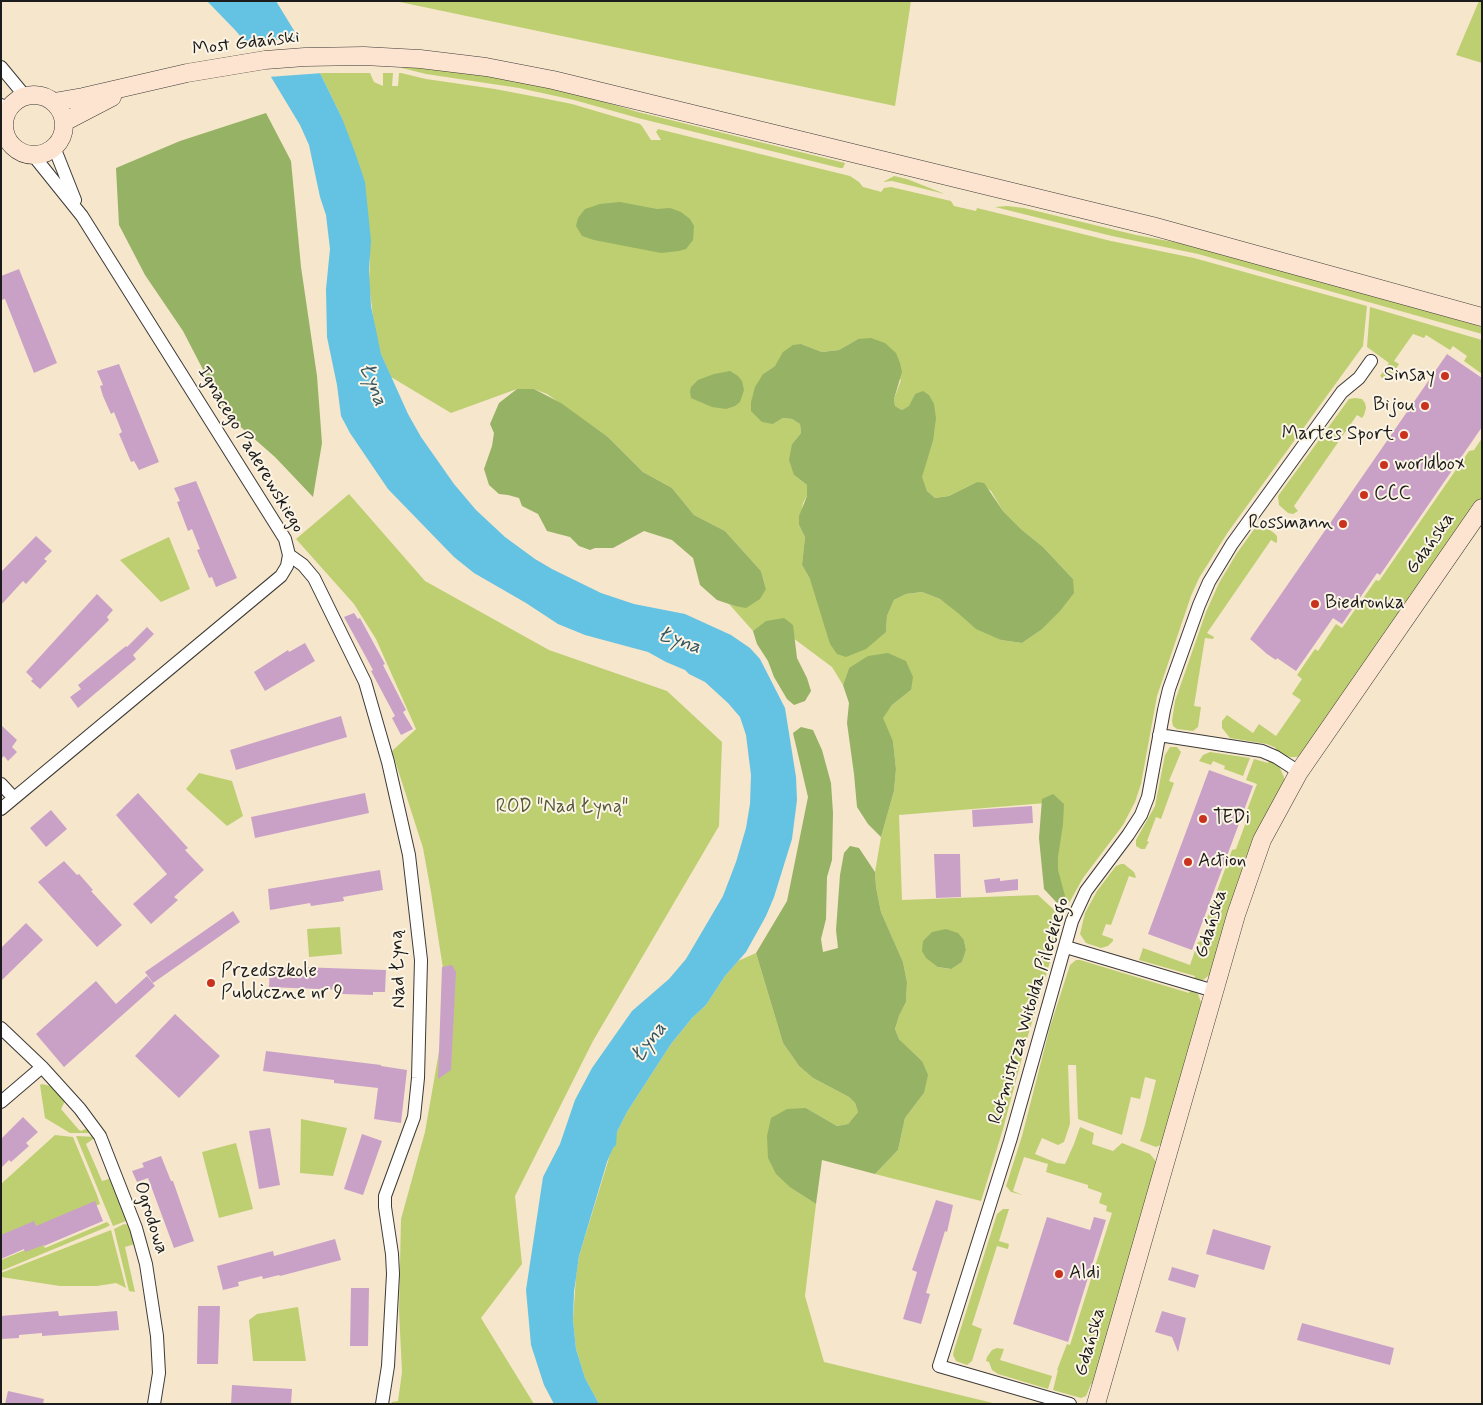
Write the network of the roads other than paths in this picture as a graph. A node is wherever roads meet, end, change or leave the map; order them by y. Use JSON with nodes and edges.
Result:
{"nodes":[{"id":1,"x":1,"y":67,"type":"edge"},
{"id":2,"x":135,"y":86,"type":"junction"},
{"id":3,"x":25,"y":96,"type":"junction"},
{"id":4,"x":54,"y":102,"type":"junction"},
{"id":5,"x":3,"y":116,"type":"edge"},
{"id":6,"x":64,"y":122,"type":"junction"},
{"id":7,"x":54,"y":147,"type":"junction"},
{"id":8,"x":8,"y":149,"type":"edge"},
{"id":9,"x":32,"y":154,"type":"junction"},
{"id":10,"x":82,"y":216,"type":"junction"},
{"id":11,"x":1481,"y":317,"type":"edge"},
{"id":12,"x":1371,"y":362,"type":"dead end"},
{"id":13,"x":1482,"y":508,"type":"edge"},
{"id":14,"x":289,"y":555,"type":"junction"},
{"id":15,"x":1159,"y":735,"type":"junction"},
{"id":16,"x":1299,"y":772,"type":"junction"},
{"id":17,"x":1,"y":784,"type":"edge"},
{"id":18,"x":14,"y":798,"type":"junction"},
{"id":19,"x":1,"y":809,"type":"edge"},
{"id":20,"x":1066,"y":947,"type":"junction"},
{"id":21,"x":1214,"y":991,"type":"junction"},
{"id":22,"x":1,"y":1028,"type":"edge"},
{"id":23,"x":42,"y":1067,"type":"junction"},
{"id":24,"x":1,"y":1102,"type":"edge"},
{"id":25,"x":154,"y":1404,"type":"edge"},
{"id":26,"x":382,"y":1404,"type":"edge"},
{"id":27,"x":1070,"y":1404,"type":"edge"},
{"id":28,"x":1096,"y":1404,"type":"edge"}],
"edges":[{"from":1,"to":3,"type":"street"},
{"from":2,"to":4,"type":"main road"},
{"from":2,"to":6,"type":"main road"},
{"from":2,"to":11,"type":"main road","name":"Most Gdański"},
{"from":3,"to":4,"type":"main road"},
{"from":3,"to":5,"type":"main road"},
{"from":4,"to":6,"type":"main road"},
{"from":5,"to":8,"type":"main road"},
{"from":6,"to":7,"type":"main road"},
{"from":7,"to":9,"type":"main road"},
{"from":7,"to":10,"type":"street","name":"Ignacego Paderewskiego"},
{"from":8,"to":9,"type":"main road"},
{"from":9,"to":10,"type":"street","name":"Ignacego Paderewskiego"},
{"from":10,"to":14,"type":"street","name":"Ignacego Paderewskiego"},
{"from":12,"to":15,"type":"street","name":"Rotmistrza Witolda Pileckiego"},
{"from":13,"to":16,"type":"main road","name":"Gdańska"},
{"from":14,"to":18,"type":"street","name":"Ignacego Paderewskiego"},
{"from":14,"to":26,"type":"street","name":"Nad Łyną"},
{"from":15,"to":16,"type":"street"},
{"from":15,"to":20,"type":"street","name":"Rotmistrza Witolda Pileckiego"},
{"from":16,"to":21,"type":"main road","name":"Gdańska"},
{"from":17,"to":18,"type":"street"},
{"from":18,"to":19,"type":"street","name":"Ignacego Paderewskiego"},
{"from":20,"to":21,"type":"street"},
{"from":20,"to":27,"type":"street","name":"Rotmistrza Witolda Pileckiego"},
{"from":21,"to":28,"type":"main road","name":"Gdańska"},
{"from":22,"to":23,"type":"street","name":"Ogrodowa"},
{"from":23,"to":24,"type":"street"},
{"from":23,"to":25,"type":"street","name":"Ogrodowa"}]}
